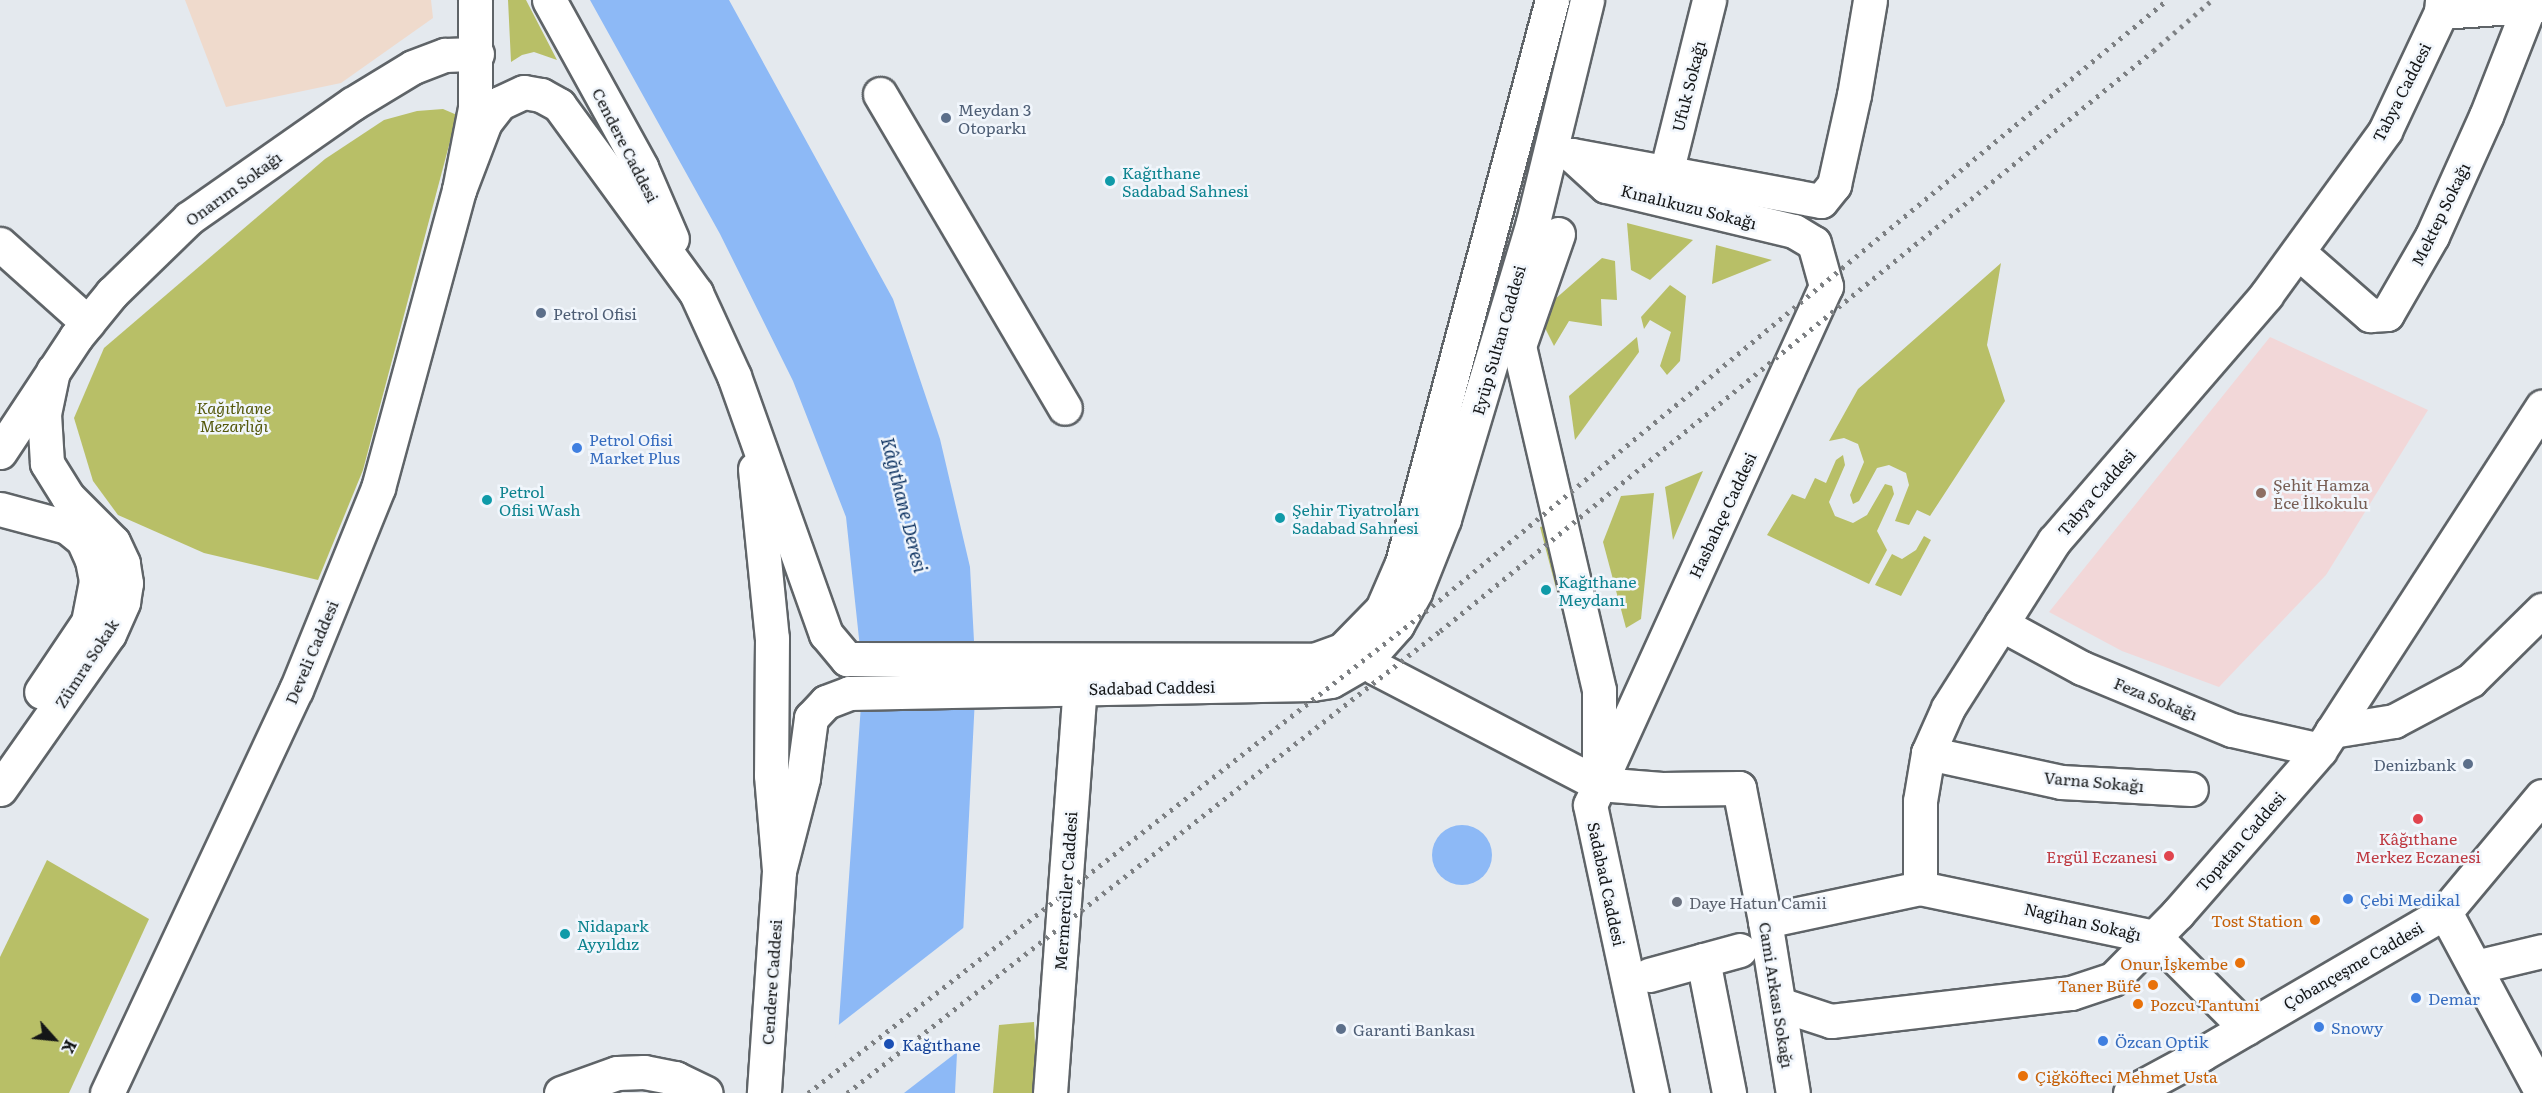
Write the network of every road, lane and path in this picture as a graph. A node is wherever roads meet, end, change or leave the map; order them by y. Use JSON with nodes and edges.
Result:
{"nodes":[{"id":1,"x":475,"y":0,"type":"edge"},
{"id":2,"x":549,"y":0,"type":"edge"},
{"id":3,"x":1552,"y":0,"type":"edge"},
{"id":4,"x":1587,"y":0,"type":"edge"},
{"id":5,"x":1709,"y":0,"type":"edge"},
{"id":6,"x":1870,"y":0,"type":"edge"},
{"id":7,"x":2441,"y":6,"type":"edge"},
{"id":8,"x":2538,"y":14,"type":"edge"},
{"id":9,"x":477,"y":54,"type":"junction"},
{"id":10,"x":880,"y":94,"type":"dead end"},
{"id":11,"x":1561,"y":153,"type":"junction"},
{"id":12,"x":1666,"y":173,"type":"junction"},
{"id":13,"x":459,"y":190,"type":"junction"},
{"id":14,"x":1558,"y":234,"type":"dead end"},
{"id":15,"x":1814,"y":243,"type":"joint"},
{"id":16,"x":0,"y":244,"type":"edge"},
{"id":17,"x":2298,"y":252,"type":"junction"},
{"id":18,"x":0,"y":274,"type":"edge"},
{"id":19,"x":696,"y":293,"type":"junction"},
{"id":20,"x":82,"y":330,"type":"junction"},
{"id":21,"x":1460,"y":348,"type":"junction"},
{"id":22,"x":1493,"y":357,"type":"junction"},
{"id":23,"x":53,"y":369,"type":"junction"},
{"id":24,"x":2542,"y":406,"type":"edge"},
{"id":25,"x":1065,"y":408,"type":"dead end"},
{"id":26,"x":750,"y":420,"type":"junction"},
{"id":27,"x":0,"y":452,"type":"edge"},
{"id":28,"x":0,"y":509,"type":"edge"},
{"id":29,"x":2542,"y":610,"type":"edge"},
{"id":30,"x":2001,"y":624,"type":"junction"},
{"id":31,"x":1360,"y":659,"type":"junction"},
{"id":32,"x":1058,"y":660,"type":"junction"},
{"id":33,"x":1004,"y":675,"type":"junction"},
{"id":34,"x":1080,"y":688,"type":"junction"},
{"id":35,"x":2326,"y":740,"type":"junction"},
{"id":36,"x":1928,"y":753,"type":"junction"},
{"id":37,"x":0,"y":755,"type":"edge"},
{"id":38,"x":1599,"y":784,"type":"junction"},
{"id":39,"x":0,"y":789,"type":"edge"},
{"id":40,"x":2191,"y":789,"type":"dead end"},
{"id":41,"x":2542,"y":796,"type":"edge"},
{"id":42,"x":779,"y":871,"type":"junction"},
{"id":43,"x":1920,"y":888,"type":"junction"},
{"id":44,"x":2445,"y":912,"type":"junction"},
{"id":45,"x":1765,"y":921,"type":"junction"},
{"id":46,"x":2155,"y":937,"type":"junction"},
{"id":47,"x":1740,"y":950,"type":"dead end"},
{"id":48,"x":2542,"y":951,"type":"edge"},
{"id":49,"x":1702,"y":960,"type":"junction"},
{"id":50,"x":2475,"y":967,"type":"junction"},
{"id":51,"x":1648,"y":975,"type":"dead end"},
{"id":52,"x":1779,"y":1004,"type":"junction"},
{"id":53,"x":2246,"y":1028,"type":"junction"},
{"id":54,"x":2534,"y":1090,"type":"edge"},
{"id":55,"x":108,"y":1093,"type":"edge"},
{"id":56,"x":561,"y":1093,"type":"edge"},
{"id":57,"x":706,"y":1093,"type":"edge"},
{"id":58,"x":764,"y":1093,"type":"edge"},
{"id":59,"x":1050,"y":1093,"type":"edge"},
{"id":60,"x":1652,"y":1093,"type":"edge"},
{"id":61,"x":1728,"y":1093,"type":"edge"},
{"id":62,"x":1794,"y":1093,"type":"edge"},
{"id":63,"x":2130,"y":1093,"type":"edge"}],
"edges":[{"from":1,"to":9,"type":"street"},
{"from":2,"to":19,"type":"street","name":"Cendere Caddesi"},
{"from":3,"to":21,"type":"street","name":"Eyüp Sultan Caddesi"},
{"from":4,"to":11,"type":"street","name":"Eyüp Sultan Caddesi"},
{"from":5,"to":12,"type":"street","name":"Ufuk Sokağı"},
{"from":6,"to":12,"type":"street","name":"Kınalıkuzu Sokağı"},
{"from":7,"to":8,"type":"street"},
{"from":7,"to":17,"type":"street","name":"Tabya Caddesi"},
{"from":8,"to":17,"type":"street","name":"Mektep Sokağı"},
{"from":9,"to":13,"type":"street"},
{"from":9,"to":20,"type":"street","name":"Onarım Sokağı"},
{"from":10,"to":25,"type":"street"},
{"from":11,"to":12,"type":"street","name":"Kınalıkuzu Sokağı"},
{"from":11,"to":15,"type":"street","name":"Kınalıkuzu Sokağı"},
{"from":11,"to":22,"type":"street","name":"Eyüp Sultan Caddesi"},
{"from":13,"to":19,"type":"street"},
{"from":13,"to":55,"type":"street","name":"Develi Caddesi"},
{"from":14,"to":38,"type":"street"},
{"from":15,"to":38,"type":"street","name":"Hasbahçe Caddesi"},
{"from":16,"to":20,"type":"street"},
{"from":17,"to":30,"type":"street","name":"Tabya Caddesi"},
{"from":18,"to":20,"type":"street"},
{"from":19,"to":26,"type":"street"},
{"from":20,"to":23,"type":"street","name":"Onarım Sokağı"},
{"from":21,"to":22,"type":"street"},
{"from":21,"to":31,"type":"street","name":"Eyüp Sultan Caddesi"},
{"from":22,"to":31,"type":"street","name":"Eyüp Sultan Caddesi"},
{"from":23,"to":27,"type":"street","name":"Onarım Sokağı"},
{"from":23,"to":39,"type":"street","name":"Zümra Sokak"},
{"from":24,"to":35,"type":"street","name":"Topatan Caddesi"},
{"from":26,"to":33,"type":"street"},
{"from":26,"to":42,"type":"street"},
{"from":28,"to":37,"type":"street","name":"Zümra Sokak"},
{"from":29,"to":35,"type":"street"},
{"from":30,"to":35,"type":"street","name":"Feza Sokağı"},
{"from":30,"to":36,"type":"street","name":"Tabya Caddesi"},
{"from":31,"to":32,"type":"street","name":"Sadabad Caddesi"},
{"from":31,"to":34,"type":"street","name":"Sadabad Caddesi"},
{"from":31,"to":38,"type":"street"},
{"from":32,"to":33,"type":"street","name":"Sadabad Caddesi"},
{"from":32,"to":34,"type":"street"},
{"from":33,"to":34,"type":"street","name":"Sadabad Caddesi"},
{"from":33,"to":42,"type":"street"},
{"from":34,"to":59,"type":"street","name":"Mermerciler Caddesi"},
{"from":35,"to":46,"type":"street","name":"Topatan Caddesi"},
{"from":36,"to":40,"type":"street","name":"Varna Sokağı"},
{"from":36,"to":43,"type":"street","name":"Tabya Caddesi"},
{"from":38,"to":45,"type":"street","name":"Cami Arkası Sokağı"},
{"from":38,"to":60,"type":"street","name":"Sadabad Caddesi"},
{"from":41,"to":44,"type":"street","name":"Çobançeşme Caddesi"},
{"from":42,"to":58,"type":"street","name":"Cendere Caddesi"},
{"from":43,"to":45,"type":"street"},
{"from":43,"to":46,"type":"street","name":"Nagihan Sokağı"},
{"from":44,"to":50,"type":"street"},
{"from":44,"to":53,"type":"street","name":"Çobançeşme Caddesi"},
{"from":45,"to":52,"type":"street","name":"Cami Arkası Sokağı"},
{"from":46,"to":52,"type":"street","name":"Topatan Caddesi"},
{"from":46,"to":53,"type":"street","name":"Nagihan Sokağı"},
{"from":47,"to":49,"type":"street"},
{"from":48,"to":50,"type":"street"},
{"from":49,"to":51,"type":"street"},
{"from":49,"to":61,"type":"street"},
{"from":50,"to":54,"type":"street"},
{"from":52,"to":62,"type":"street","name":"Cami Arkası Sokağı"},
{"from":53,"to":63,"type":"street","name":"Çobançeşme Caddesi"},
{"from":56,"to":57,"type":"street"}]}
